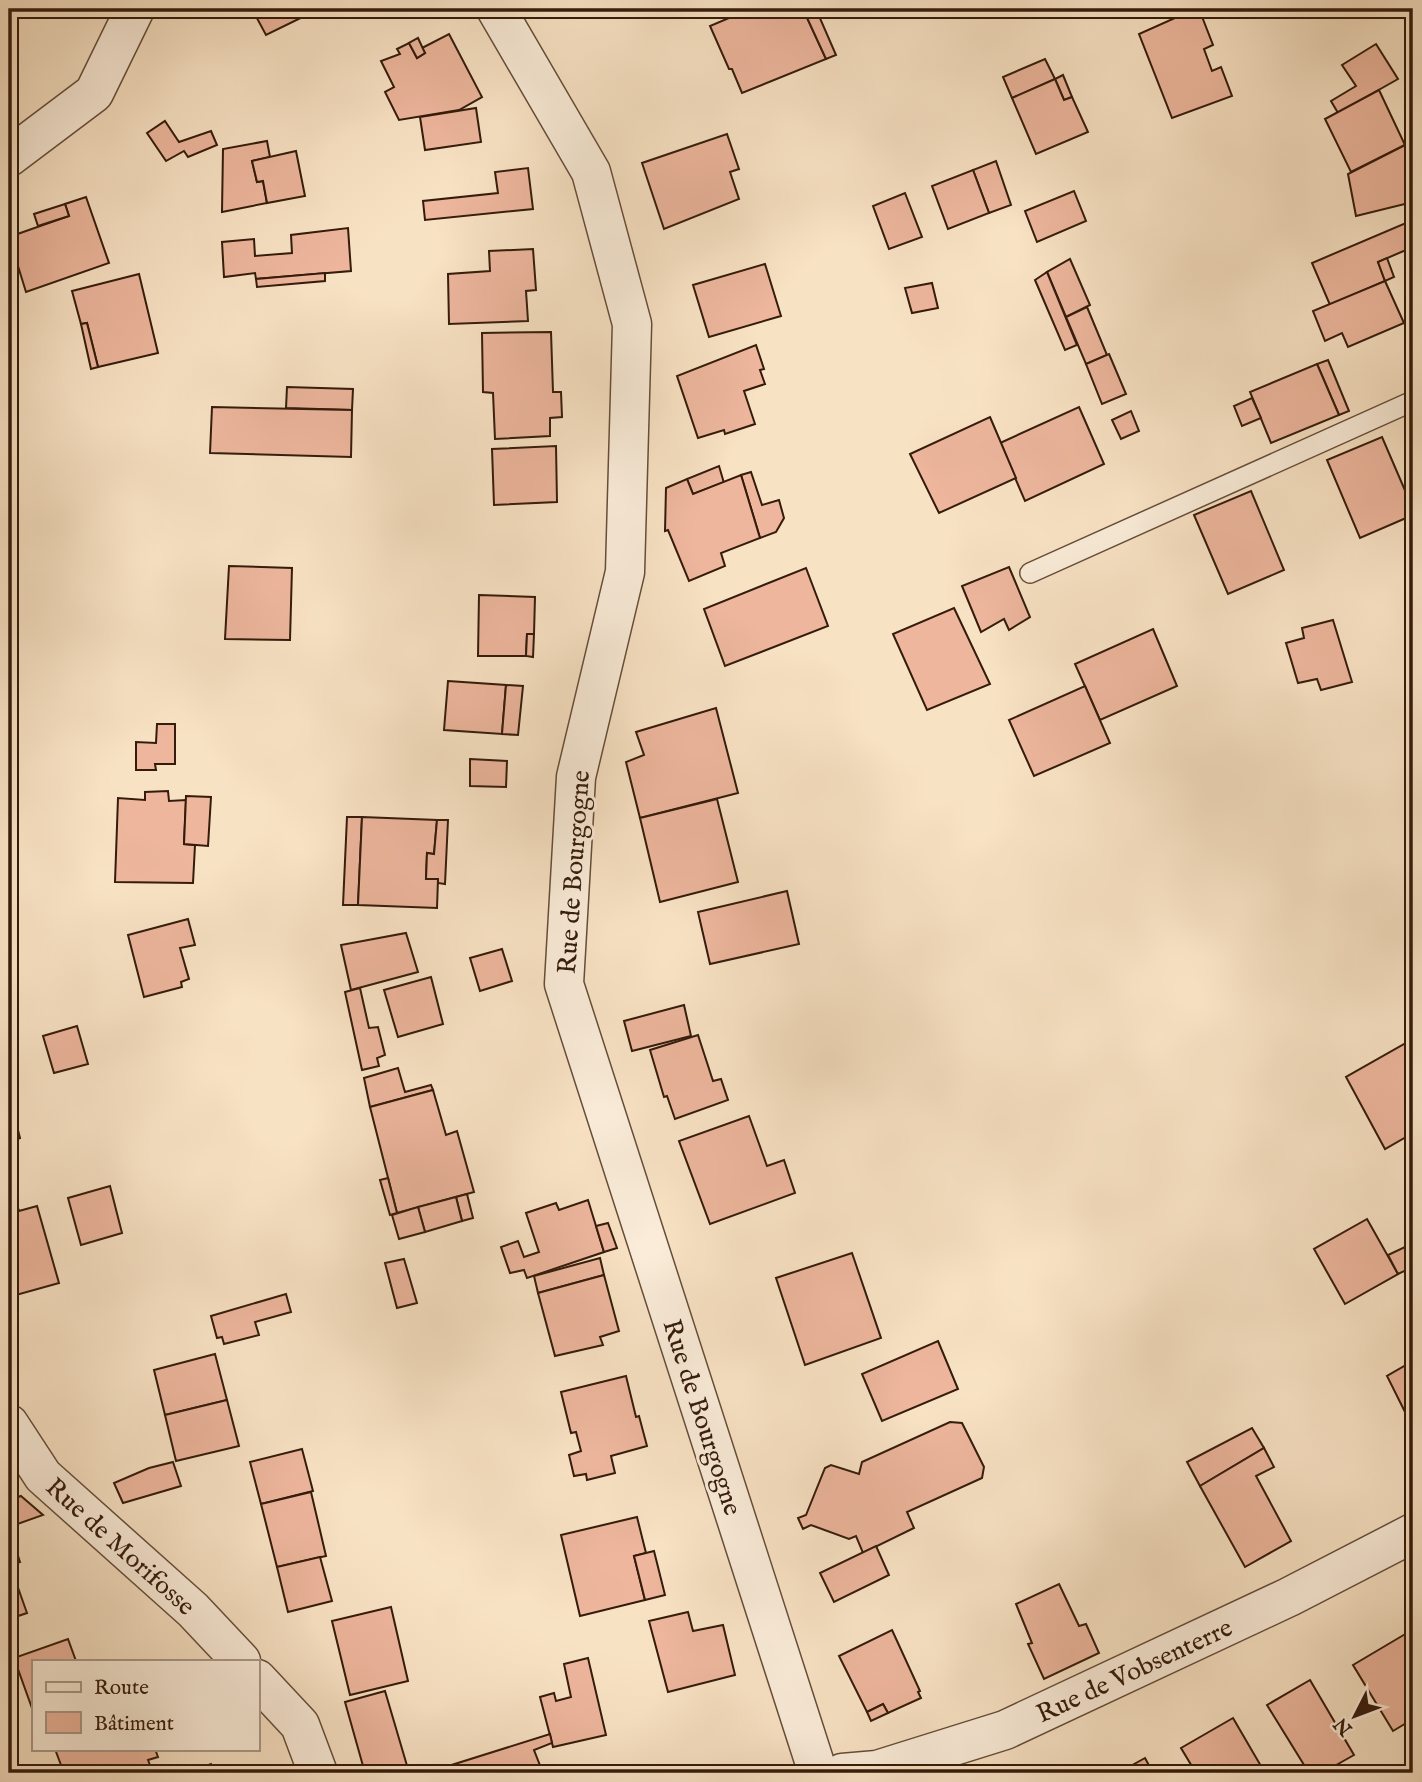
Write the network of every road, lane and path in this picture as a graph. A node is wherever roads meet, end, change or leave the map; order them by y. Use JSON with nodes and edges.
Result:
{"nodes":[{"id":1,"x":135,"y":9,"type":"edge"},
{"id":2,"x":496,"y":9,"type":"edge"},
{"id":3,"x":9,"y":157,"type":"edge"},
{"id":4,"x":1413,"y":401,"type":"edge"},
{"id":5,"x":1030,"y":573,"type":"dead end"},
{"id":6,"x":9,"y":1424,"type":"edge"},
{"id":7,"x":1413,"y":1533,"type":"edge"},
{"id":8,"x":239,"y":1660,"type":"edge"},
{"id":9,"x":259,"y":1681,"type":"edge"},
{"id":10,"x":318,"y":1773,"type":"edge"},
{"id":11,"x":818,"y":1773,"type":"edge"},
{"id":12,"x":842,"y":1773,"type":"edge"}],
"edges":[{"from":1,"to":3,"type":"street"},
{"from":2,"to":11,"type":"street","name":"Rue de Bourgogne"},
{"from":4,"to":5,"type":"lane"},
{"from":6,"to":8,"type":"street","name":"Rue de Morifosse"},
{"from":7,"to":12,"type":"street","name":"Rue de Vobsenterre"},
{"from":9,"to":10,"type":"street"}]}
